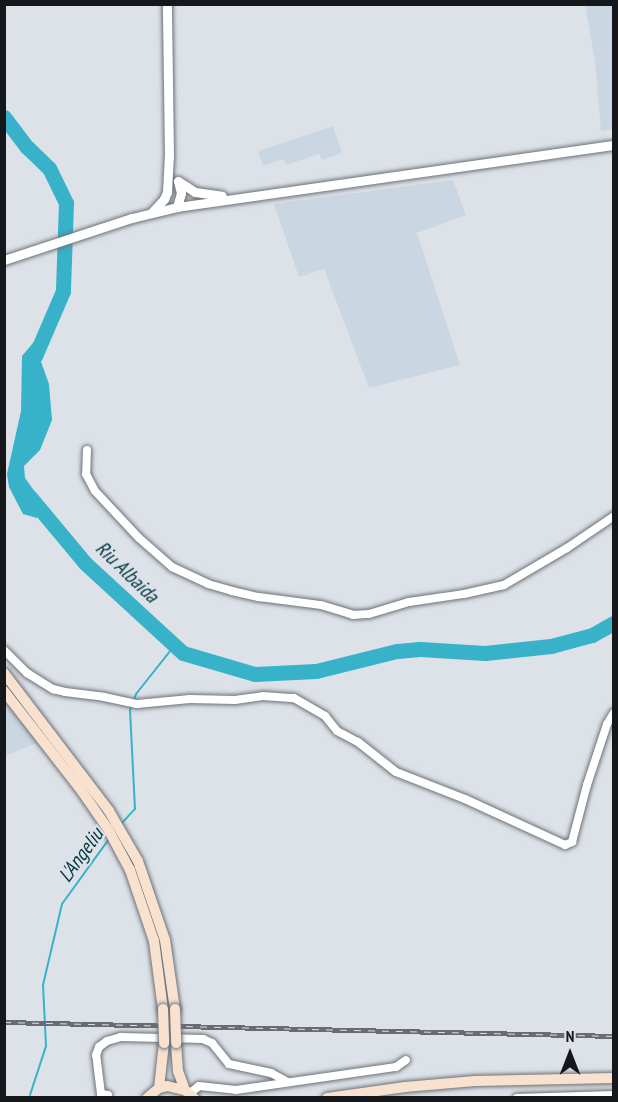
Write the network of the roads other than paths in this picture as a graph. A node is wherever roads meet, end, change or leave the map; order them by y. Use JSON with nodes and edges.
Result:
{"nodes":[{"id":1,"x":167,"y":4,"type":"edge"},
{"id":2,"x":614,"y":145,"type":"edge"},
{"id":3,"x":169,"y":156,"type":"junction"},
{"id":4,"x":178,"y":181,"type":"junction"},
{"id":5,"x":167,"y":192,"type":"junction"},
{"id":6,"x":239,"y":198,"type":"junction"},
{"id":7,"x":177,"y":207,"type":"junction"},
{"id":8,"x":152,"y":212,"type":"junction"},
{"id":9,"x":4,"y":260,"type":"edge"},
{"id":10,"x":87,"y":450,"type":"dead end"},
{"id":11,"x":614,"y":516,"type":"edge"},
{"id":12,"x":4,"y":650,"type":"edge"},
{"id":13,"x":4,"y":673,"type":"edge"},
{"id":14,"x":4,"y":691,"type":"edge"},
{"id":15,"x":614,"y":713,"type":"edge"},
{"id":16,"x":85,"y":786,"type":"junction"},
{"id":17,"x":406,"y":1060,"type":"dead end"},
{"id":18,"x":614,"y":1078,"type":"edge"},
{"id":19,"x":286,"y":1081,"type":"junction"},
{"id":20,"x":159,"y":1088,"type":"junction"},
{"id":21,"x":190,"y":1093,"type":"edge"},
{"id":22,"x":108,"y":1095,"type":"dead end"},
{"id":23,"x":614,"y":1095,"type":"edge"},
{"id":24,"x":147,"y":1098,"type":"edge"},
{"id":25,"x":327,"y":1098,"type":"edge"},
{"id":26,"x":517,"y":1098,"type":"edge"}],
"edges":[{"from":1,"to":3,"type":"street"},
{"from":2,"to":6,"type":"street"},
{"from":3,"to":4,"type":"street"},
{"from":3,"to":5,"type":"street"},
{"from":4,"to":6,"type":"street"},
{"from":4,"to":7,"type":"street"},
{"from":5,"to":7,"type":"street"},
{"from":5,"to":8,"type":"street"},
{"from":6,"to":7,"type":"street"},
{"from":7,"to":8,"type":"street"},
{"from":8,"to":9,"type":"street"},
{"from":10,"to":11,"type":"street"},
{"from":12,"to":15,"type":"street"},
{"from":13,"to":16,"type":"main road"},
{"from":14,"to":16,"type":"main road"},
{"from":16,"to":20,"type":"main road","bridge":true},
{"from":16,"to":21,"type":"main road","bridge":true},
{"from":17,"to":19,"type":"street"},
{"from":18,"to":25,"type":"main road"},
{"from":19,"to":21,"type":"street"},
{"from":19,"to":22,"type":"street"},
{"from":20,"to":21,"type":"main road"},
{"from":20,"to":24,"type":"main road"},
{"from":23,"to":26,"type":"street"}]}
